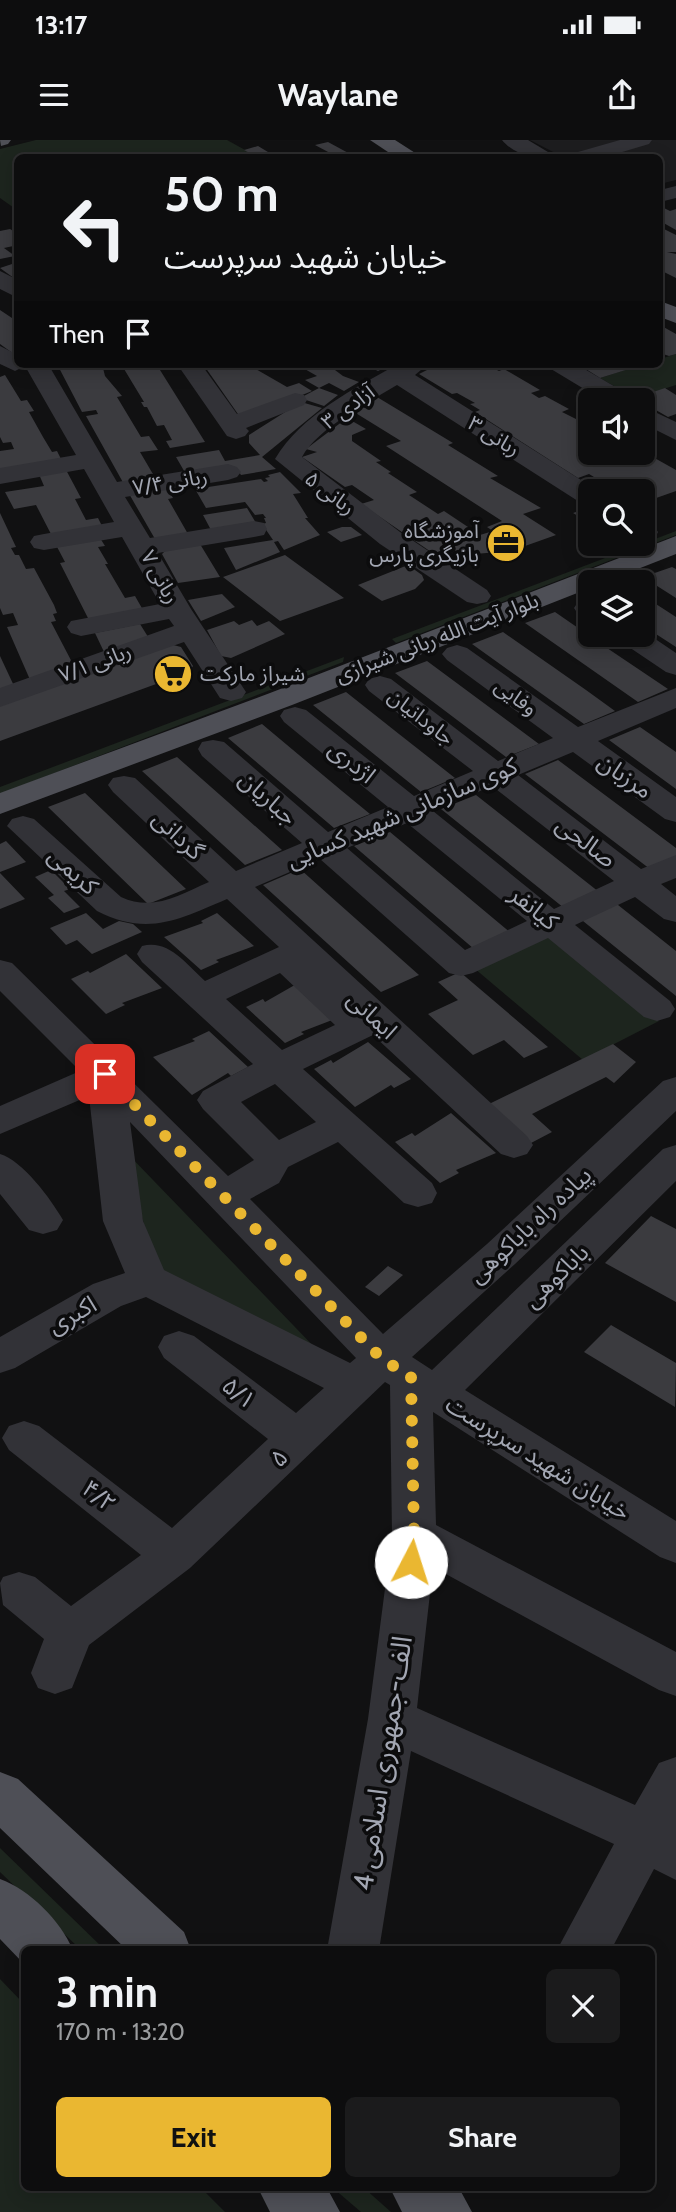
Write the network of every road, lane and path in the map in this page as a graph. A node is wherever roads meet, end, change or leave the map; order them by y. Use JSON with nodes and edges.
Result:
{"nodes":[{"id":1,"x":380,"y":140,"type":"edge"},
{"id":2,"x":512,"y":140,"type":"edge"},
{"id":3,"x":642,"y":140,"type":"edge"},
{"id":4,"x":358,"y":144,"type":"dead end"},
{"id":5,"x":376,"y":154,"type":"edge"},
{"id":6,"x":406,"y":154,"type":"edge"},
{"id":7,"x":540,"y":154,"type":"edge"},
{"id":8,"x":592,"y":154,"type":"edge"},
{"id":9,"x":18,"y":368,"type":"edge"},
{"id":10,"x":192,"y":368,"type":"edge"},
{"id":11,"x":566,"y":368,"type":"edge"},
{"id":12,"x":392,"y":372,"type":"edge"},
{"id":13,"x":600,"y":388,"type":"edge"},
{"id":14,"x":295,"y":400,"type":"dead end"},
{"id":15,"x":655,"y":420,"type":"edge"},
{"id":16,"x":676,"y":432,"type":"edge"},
{"id":17,"x":288,"y":459,"type":"joint"},
{"id":18,"x":92,"y":460,"type":"junction"},
{"id":19,"x":228,"y":472,"type":"dead end"},
{"id":20,"x":0,"y":476,"type":"edge"},
{"id":21,"x":578,"y":489,"type":"edge"},
{"id":22,"x":111,"y":491,"type":"junction"},
{"id":23,"x":676,"y":520,"type":"edge"},
{"id":24,"x":655,"y":528,"type":"edge"},
{"id":25,"x":254,"y":529,"type":"dead end"},
{"id":26,"x":137,"y":537,"type":"junction"},
{"id":27,"x":44,"y":542,"type":"dead end"},
{"id":28,"x":676,"y":544,"type":"edge"},
{"id":29,"x":582,"y":556,"type":"edge"},
{"id":30,"x":477,"y":596,"type":"junction"},
{"id":31,"x":184,"y":620,"type":"junction"},
{"id":32,"x":80,"y":625,"type":"dead end"},
{"id":33,"x":648,"y":647,"type":"edge"},
{"id":34,"x":457,"y":654,"type":"dead end"},
{"id":35,"x":376,"y":662,"type":"junction"},
{"id":36,"x":676,"y":666,"type":"edge"},
{"id":37,"x":231,"y":692,"type":"junction"},
{"id":38,"x":676,"y":697,"type":"edge"},
{"id":39,"x":0,"y":698,"type":"edge"},
{"id":40,"x":295,"y":716,"type":"dead end"},
{"id":41,"x":574,"y":740,"type":"junction"},
{"id":42,"x":213,"y":748,"type":"dead end"},
{"id":43,"x":495,"y":774,"type":"junction"},
{"id":44,"x":0,"y":777,"type":"edge"},
{"id":45,"x":124,"y":785,"type":"dead end"},
{"id":46,"x":409,"y":809,"type":"junction"},
{"id":47,"x":676,"y":812,"type":"edge"},
{"id":48,"x":12,"y":815,"type":"edge"},
{"id":49,"x":323,"y":847,"type":"junction"},
{"id":50,"x":676,"y":865,"type":"edge"},
{"id":51,"x":639,"y":882,"type":"junction"},
{"id":52,"x":231,"y":885,"type":"junction"},
{"id":53,"x":126,"y":912,"type":"joint"},
{"id":54,"x":676,"y":912,"type":"edge"},
{"id":55,"x":552,"y":922,"type":"junction"},
{"id":56,"x":154,"y":954,"type":"dead end"},
{"id":57,"x":0,"y":971,"type":"edge"},
{"id":58,"x":203,"y":996,"type":"junction"},
{"id":59,"x":657,"y":1009,"type":"dead end"},
{"id":60,"x":276,"y":1067,"type":"junction"},
{"id":61,"x":105,"y":1074,"type":"junction"},
{"id":62,"x":676,"y":1090,"type":"edge"},
{"id":63,"x":0,"y":1121,"type":"edge"},
{"id":64,"x":341,"y":1125,"type":"junction"},
{"id":65,"x":514,"y":1145,"type":"dead end"},
{"id":66,"x":275,"y":1157,"type":"junction"},
{"id":67,"x":676,"y":1158,"type":"edge"},
{"id":68,"x":0,"y":1167,"type":"edge"},
{"id":69,"x":418,"y":1194,"type":"dead end"},
{"id":70,"x":224,"y":1196,"type":"junction"},
{"id":71,"x":43,"y":1220,"type":"dead end"},
{"id":72,"x":148,"y":1280,"type":"junction"},
{"id":73,"x":179,"y":1346,"type":"dead end"},
{"id":74,"x":0,"y":1357,"type":"edge"},
{"id":75,"x":396,"y":1378,"type":"junction"},
{"id":76,"x":24,"y":1438,"type":"dead end"},
{"id":77,"x":299,"y":1439,"type":"junction"},
{"id":78,"x":414,"y":1535,"type":"junction"},
{"id":79,"x":676,"y":1544,"type":"edge"},
{"id":80,"x":174,"y":1555,"type":"junction"},
{"id":81,"x":19,"y":1591,"type":"dead end"},
{"id":82,"x":676,"y":1675,"type":"edge"},
{"id":83,"x":392,"y":1719,"type":"junction"},
{"id":84,"x":676,"y":1779,"type":"edge"},
{"id":85,"x":0,"y":1796,"type":"edge"},
{"id":86,"x":662,"y":1845,"type":"edge"},
{"id":87,"x":0,"y":1903,"type":"edge"},
{"id":88,"x":43,"y":1946,"type":"edge"},
{"id":89,"x":161,"y":1946,"type":"edge"},
{"id":90,"x":354,"y":1946,"type":"edge"},
{"id":91,"x":586,"y":1946,"type":"edge"},
{"id":92,"x":289,"y":2191,"type":"edge"},
{"id":93,"x":421,"y":2191,"type":"edge"},
{"id":94,"x":311,"y":2212,"type":"edge"},
{"id":95,"x":443,"y":2212,"type":"edge"}],
"edges":[{"from":1,"to":6,"type":"main road"},
{"from":2,"to":7,"type":"street"},
{"from":3,"to":8,"type":"street"},
{"from":4,"to":5,"type":"main road"},
{"from":9,"to":18,"type":"street","name":"ربانی ۷"},
{"from":10,"to":14,"type":"street"},
{"from":11,"to":13,"type":"street"},
{"from":12,"to":17,"type":"street","name":"۳ آزادی"},
{"from":12,"to":21,"type":"street","name":"ربانی ۳"},
{"from":15,"to":16,"type":"street"},
{"from":17,"to":30,"type":"street","name":"ربانی ۵"},
{"from":18,"to":20,"type":"street"},
{"from":18,"to":22,"type":"street","name":"ربانی ۷"},
{"from":19,"to":22,"type":"street","name":"ربانی ۷/۴"},
{"from":22,"to":26,"type":"street","name":"ربانی ۷"},
{"from":23,"to":24,"type":"main road"},
{"from":25,"to":26,"type":"street"},
{"from":26,"to":27,"type":"street"},
{"from":26,"to":31,"type":"street","name":"ربانی ۷"},
{"from":28,"to":35,"type":"main road","name":"بلوار آیت الله ربانی شیرازی"},
{"from":29,"to":30,"type":"main road","name":"بلوار آیت الله ربانی شیرازی"},
{"from":30,"to":35,"type":"main road","name":"بلوار آیت الله ربانی شیرازی"},
{"from":31,"to":32,"type":"street"},
{"from":31,"to":37,"type":"street","name":"ربانی ۷"},
{"from":31,"to":39,"type":"street","name":"ربانی ۷/۱"},
{"from":33,"to":36,"type":"street"},
{"from":34,"to":41,"type":"street","name":"وفایی"},
{"from":35,"to":37,"type":"main road","name":"بلوار آیت الله ربانی شیرازی"},
{"from":35,"to":43,"type":"street","name":"جاودانیان"},
{"from":35,"to":48,"type":"main road","name":"بلوار آیت الله ربانی شیرازی"},
{"from":37,"to":44,"type":"main road","name":"بلوار آیت الله ربانی شیرازی"},
{"from":38,"to":41,"type":"street","name":"کوی سازمانی شهید کسایی"},
{"from":40,"to":46,"type":"street","name":"اژدری"},
{"from":41,"to":43,"type":"street","name":"کوی سازمانی شهید کسایی"},
{"from":41,"to":47,"type":"street","name":"مرزبان"},
{"from":42,"to":49,"type":"street","name":"جباریان"},
{"from":43,"to":46,"type":"street","name":"کوی سازمانی شهید کسایی"},
{"from":43,"to":51,"type":"street","name":"صالحی"},
{"from":45,"to":52,"type":"street","name":"گردانی"},
{"from":46,"to":49,"type":"street","name":"کوی سازمانی شهید کسایی"},
{"from":46,"to":55,"type":"street","name":"کیانفر"},
{"from":48,"to":53,"type":"street","name":"کریمی"},
{"from":49,"to":52,"type":"street","name":"کوی سازمانی شهید کسایی"},
{"from":49,"to":55,"type":"street","name":"جباریان"},
{"from":50,"to":51,"type":"street"},
{"from":51,"to":54,"type":"street","name":"صالحی"},
{"from":51,"to":55,"type":"street"},
{"from":52,"to":53,"type":"street","name":"کوی سازمانی شهید کسایی"},
{"from":52,"to":65,"type":"street","name":"ایمانی"},
{"from":55,"to":59,"type":"street","name":"کیانفر"},
{"from":56,"to":58,"type":"street"},
{"from":57,"to":61,"type":"street","name":"خیابان شهید سرپرست"},
{"from":58,"to":60,"type":"street"},
{"from":58,"to":60,"type":"street"},
{"from":60,"to":64,"type":"street"},
{"from":60,"to":66,"type":"street"},
{"from":61,"to":63,"type":"street"},
{"from":61,"to":70,"type":"street","name":"خیابان شهید سرپرست"},
{"from":61,"to":72,"type":"street"},
{"from":62,"to":75,"type":"street","name":"پیاده راه باباکوهی"},
{"from":64,"to":66,"type":"street"},
{"from":64,"to":69,"type":"street"},
{"from":66,"to":70,"type":"street"},
{"from":67,"to":75,"type":"street","name":"باباکوهی"},
{"from":68,"to":71,"type":"street"},
{"from":70,"to":75,"type":"street","name":"خیابان شهید سرپرست"},
{"from":72,"to":74,"type":"street","name":"اکبری"},
{"from":72,"to":75,"type":"street","name":"خیابان شهید سرپرست"},
{"from":73,"to":77,"type":"street","name":"۵/۱"},
{"from":75,"to":77,"type":"street","name":"۵"},
{"from":75,"to":78,"type":"street","name":"4 الف-جمهوری اسلامی"},
{"from":75,"to":79,"type":"street","name":"خیابان شهید سرپرست"},
{"from":76,"to":80,"type":"street","name":"۴/۲"},
{"from":77,"to":80,"type":"street","name":"۵"},
{"from":78,"to":82,"type":"street"},
{"from":78,"to":83,"type":"street","name":"4 الف-جمهوری اسلامی"},
{"from":80,"to":81,"type":"street","name":"۵"},
{"from":83,"to":86,"type":"street"},
{"from":83,"to":90,"type":"street","name":"4 الف-جمهوری اسلامی"},
{"from":84,"to":86,"type":"street"},
{"from":85,"to":89,"type":"main road"},
{"from":86,"to":91,"type":"street"},
{"from":87,"to":88,"type":"main road"},
{"from":92,"to":94,"type":"main road"},
{"from":93,"to":95,"type":"main road"}]}
